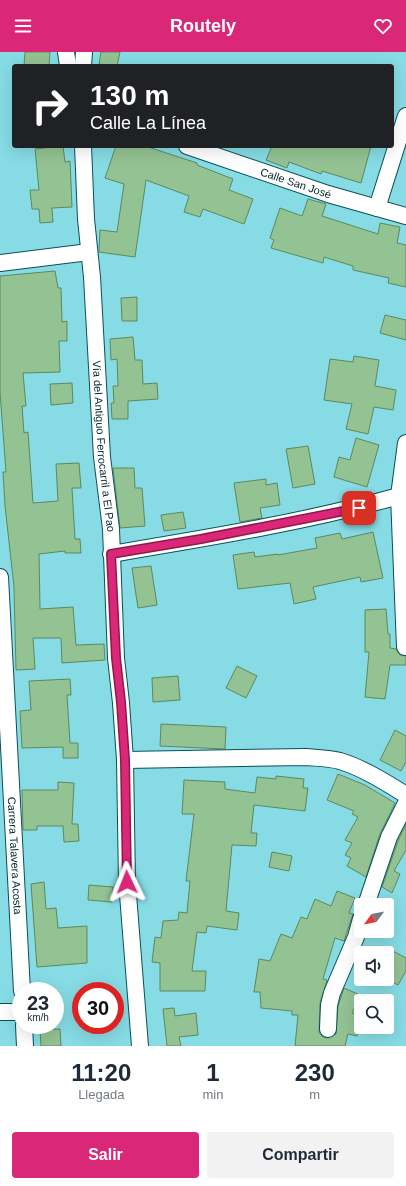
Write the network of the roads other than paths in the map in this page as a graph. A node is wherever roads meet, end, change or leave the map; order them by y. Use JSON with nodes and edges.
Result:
{"nodes":[{"id":1,"x":66,"y":52,"type":"edge"},
{"id":2,"x":84,"y":52,"type":"edge"},
{"id":3,"x":68,"y":64,"type":"edge"},
{"id":4,"x":83,"y":64,"type":"edge"},
{"id":5,"x":406,"y":116,"type":"edge"},
{"id":6,"x":83,"y":148,"type":"edge"},
{"id":7,"x":193,"y":148,"type":"edge"},
{"id":8,"x":377,"y":208,"type":"junction"},
{"id":9,"x":406,"y":216,"type":"edge"},
{"id":10,"x":90,"y":252,"type":"junction"},
{"id":11,"x":0,"y":263,"type":"edge"},
{"id":12,"x":406,"y":443,"type":"edge"},
{"id":13,"x":399,"y":496,"type":"junction"},
{"id":14,"x":111,"y":554,"type":"junction"},
{"id":15,"x":0,"y":577,"type":"edge"},
{"id":16,"x":405,"y":647,"type":"dead end"},
{"id":17,"x":125,"y":760,"type":"junction"},
{"id":18,"x":406,"y":795,"type":"edge"},
{"id":19,"x":406,"y":803,"type":"edge"},
{"id":20,"x":7,"y":851,"type":"edge"},
{"id":21,"x":368,"y":898,"type":"edge"},
{"id":22,"x":356,"y":938,"type":"edge"},
{"id":23,"x":21,"y":982,"type":"edge"},
{"id":24,"x":0,"y":1012,"type":"edge"},
{"id":25,"x":12,"y":1012,"type":"edge"},
{"id":26,"x":328,"y":1029,"type":"dead end"},
{"id":27,"x":24,"y":1034,"type":"edge"},
{"id":28,"x":25,"y":1046,"type":"edge"},
{"id":29,"x":140,"y":1046,"type":"edge"}],
"edges":[{"from":1,"to":3,"type":"street"},
{"from":2,"to":4,"type":"street"},
{"from":5,"to":8,"type":"street"},
{"from":6,"to":10,"type":"street","name":"Vía del Antiguo Ferrocarril a El Pao"},
{"from":7,"to":8,"type":"street","name":"Calle San José"},
{"from":8,"to":9,"type":"street","name":"Calle San José"},
{"from":10,"to":11,"type":"street"},
{"from":10,"to":14,"type":"street","name":"Vía del Antiguo Ferrocarril a El Pao"},
{"from":12,"to":13,"type":"street"},
{"from":13,"to":14,"type":"street"},
{"from":13,"to":16,"type":"street"},
{"from":14,"to":17,"type":"street","name":"Vía del Antiguo Ferrocarril a El Pao"},
{"from":15,"to":20,"type":"street","name":"Carrera Talavera Acosta"},
{"from":17,"to":18,"type":"street"},
{"from":17,"to":29,"type":"street","name":"Vía del Antiguo Ferrocarril a El Pao"},
{"from":19,"to":21,"type":"street"},
{"from":20,"to":23,"type":"street","name":"Carrera Talavera Acosta"},
{"from":22,"to":26,"type":"street"},
{"from":24,"to":25,"type":"street"},
{"from":27,"to":28,"type":"street"}]}
